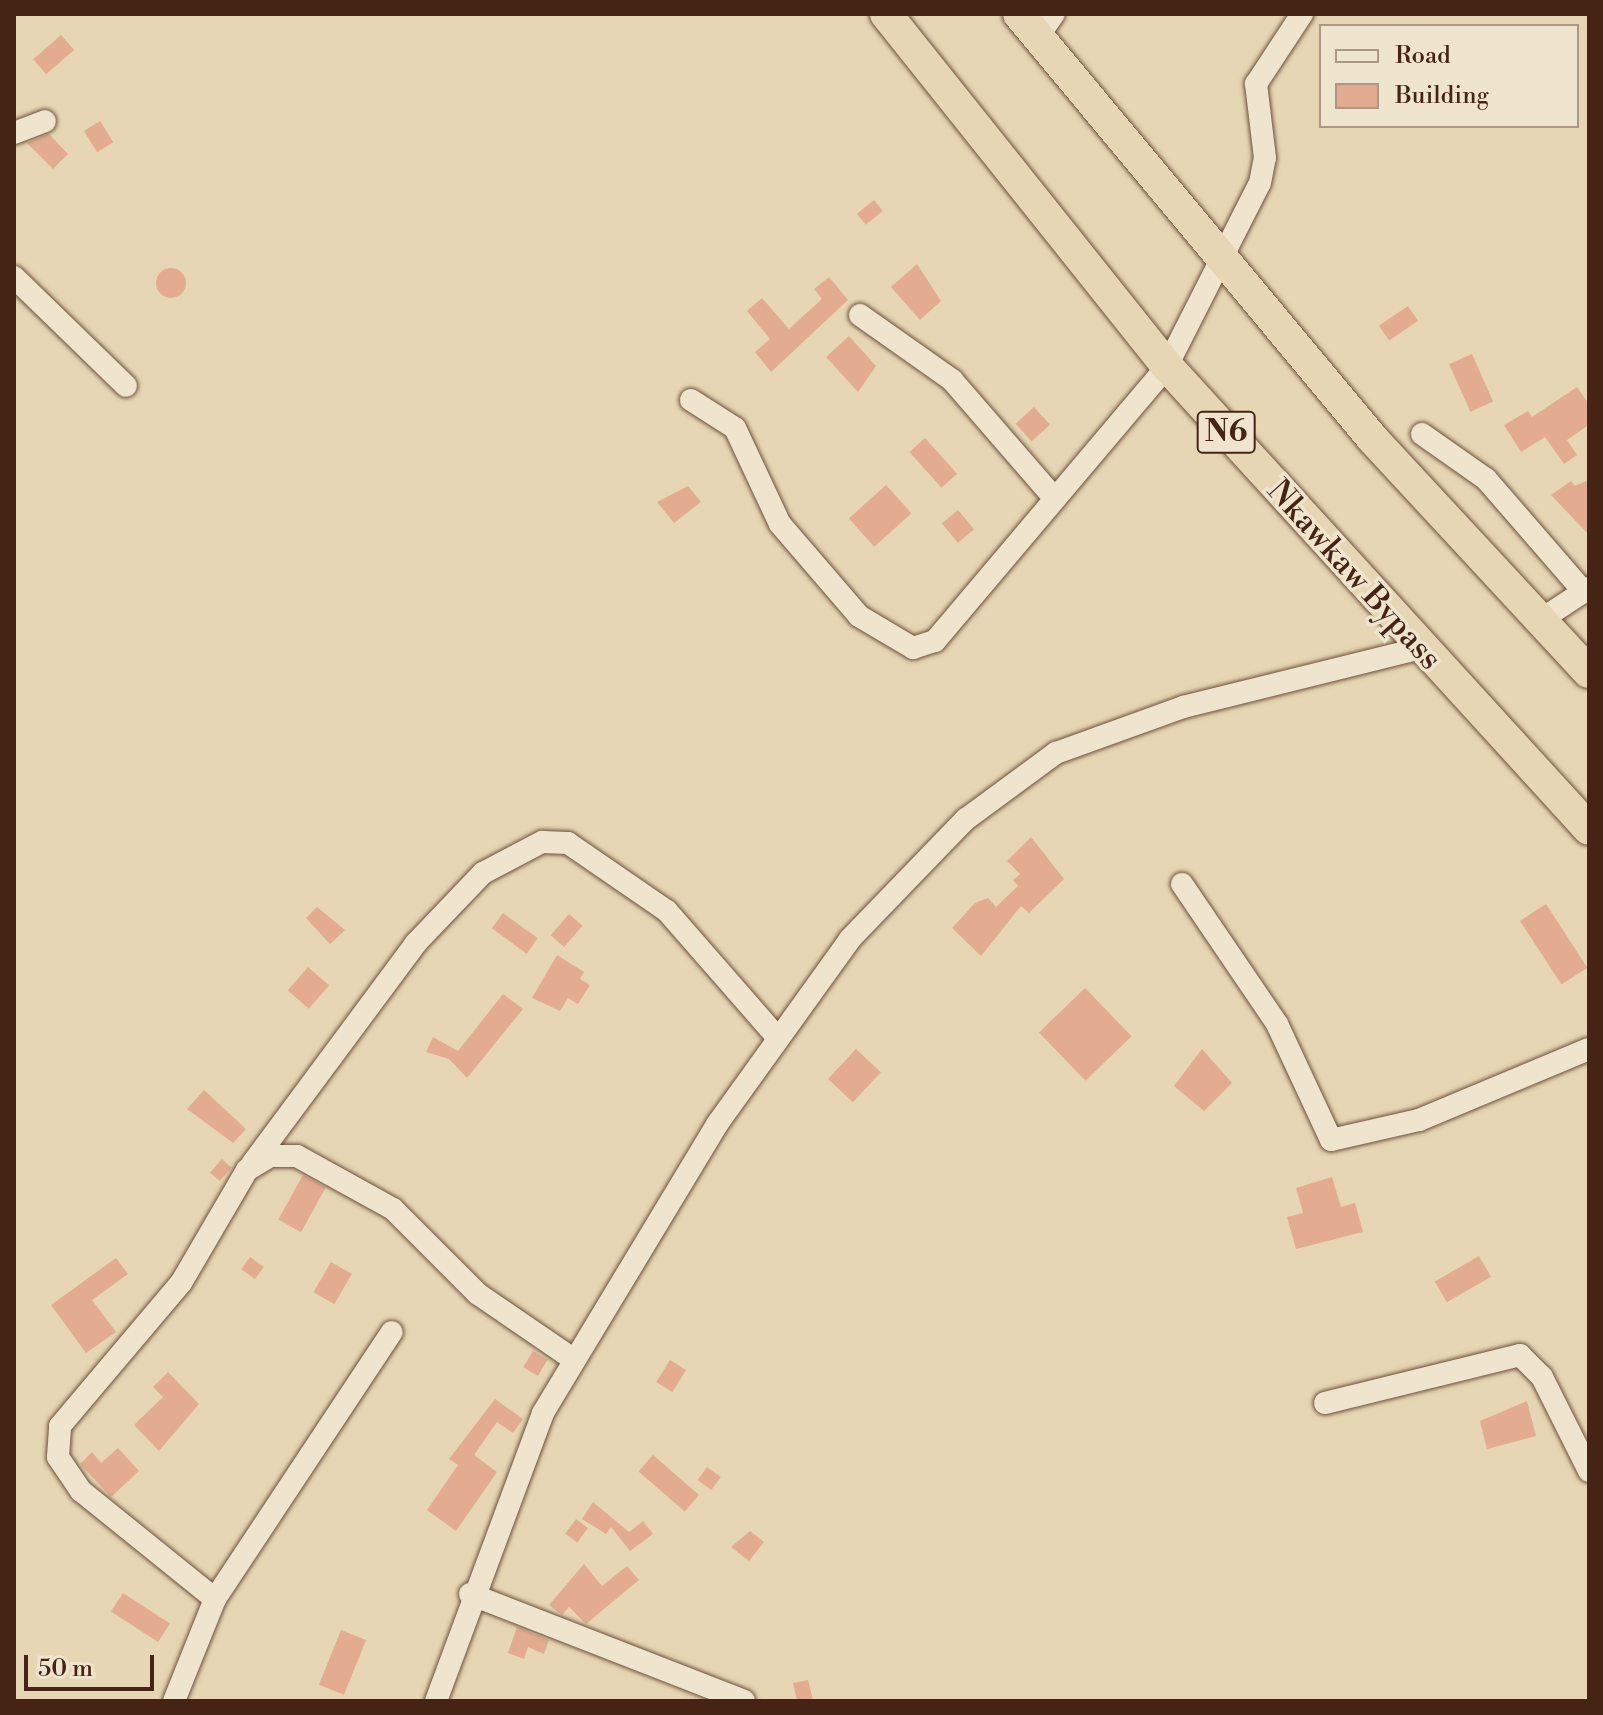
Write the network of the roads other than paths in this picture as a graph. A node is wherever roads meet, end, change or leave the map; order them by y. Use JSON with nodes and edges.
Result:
{"nodes":[{"id":1,"x":886,"y":14,"type":"edge"},
{"id":2,"x":1302,"y":14,"type":"edge"},
{"id":3,"x":1036,"y":22,"type":"edge"},
{"id":4,"x":45,"y":121,"type":"dead end"},
{"id":5,"x":14,"y":133,"type":"edge"},
{"id":6,"x":1219,"y":254,"type":"junction"},
{"id":7,"x":14,"y":277,"type":"edge"},
{"id":8,"x":860,"y":315,"type":"dead end"},
{"id":9,"x":1167,"y":366,"type":"junction"},
{"id":10,"x":126,"y":386,"type":"dead end"},
{"id":11,"x":691,"y":400,"type":"dead end"},
{"id":12,"x":1422,"y":434,"type":"dead end"},
{"id":13,"x":1055,"y":499,"type":"junction"},
{"id":14,"x":1586,"y":590,"type":"edge"},
{"id":15,"x":1539,"y":621,"type":"junction"},
{"id":16,"x":1418,"y":649,"type":"junction"},
{"id":17,"x":1589,"y":672,"type":"edge"},
{"id":18,"x":1589,"y":829,"type":"edge"},
{"id":19,"x":1182,"y":884,"type":"dead end"},
{"id":20,"x":776,"y":1036,"type":"junction"},
{"id":21,"x":1589,"y":1049,"type":"edge"},
{"id":22,"x":247,"y":1170,"type":"junction"},
{"id":23,"x":392,"y":1332,"type":"dead end"},
{"id":24,"x":573,"y":1359,"type":"junction"},
{"id":25,"x":1325,"y":1403,"type":"dead end"},
{"id":26,"x":1589,"y":1471,"type":"edge"},
{"id":27,"x":470,"y":1594,"type":"junction"},
{"id":28,"x":215,"y":1599,"type":"junction"},
{"id":29,"x":443,"y":1699,"type":"edge"},
{"id":30,"x":174,"y":1701,"type":"edge"},
{"id":31,"x":744,"y":1701,"type":"edge"}],
"edges":[{"from":1,"to":9,"type":"highway","name":"Nkawkaw Bypass","number":"N6"},
{"from":2,"to":6,"type":"street"},
{"from":3,"to":6,"type":"highway"},
{"from":4,"to":5,"type":"street"},
{"from":6,"to":9,"type":"street"},
{"from":6,"to":15,"type":"highway"},
{"from":7,"to":10,"type":"street"},
{"from":8,"to":13,"type":"street"},
{"from":9,"to":13,"type":"street"},
{"from":9,"to":16,"type":"highway","name":"Nkawkaw Bypass","number":"N6"},
{"from":11,"to":13,"type":"street"},
{"from":12,"to":14,"type":"street"},
{"from":14,"to":15,"type":"street"},
{"from":15,"to":17,"type":"highway"},
{"from":16,"to":18,"type":"highway","name":"Nkawkaw Bypass","number":"N6"},
{"from":16,"to":20,"type":"street"},
{"from":19,"to":21,"type":"street"},
{"from":20,"to":22,"type":"street"},
{"from":20,"to":24,"type":"street"},
{"from":22,"to":24,"type":"street"},
{"from":22,"to":28,"type":"street"},
{"from":23,"to":28,"type":"street"},
{"from":24,"to":27,"type":"street"},
{"from":25,"to":26,"type":"street"},
{"from":27,"to":29,"type":"street"},
{"from":27,"to":31,"type":"street"},
{"from":28,"to":30,"type":"street"}]}
